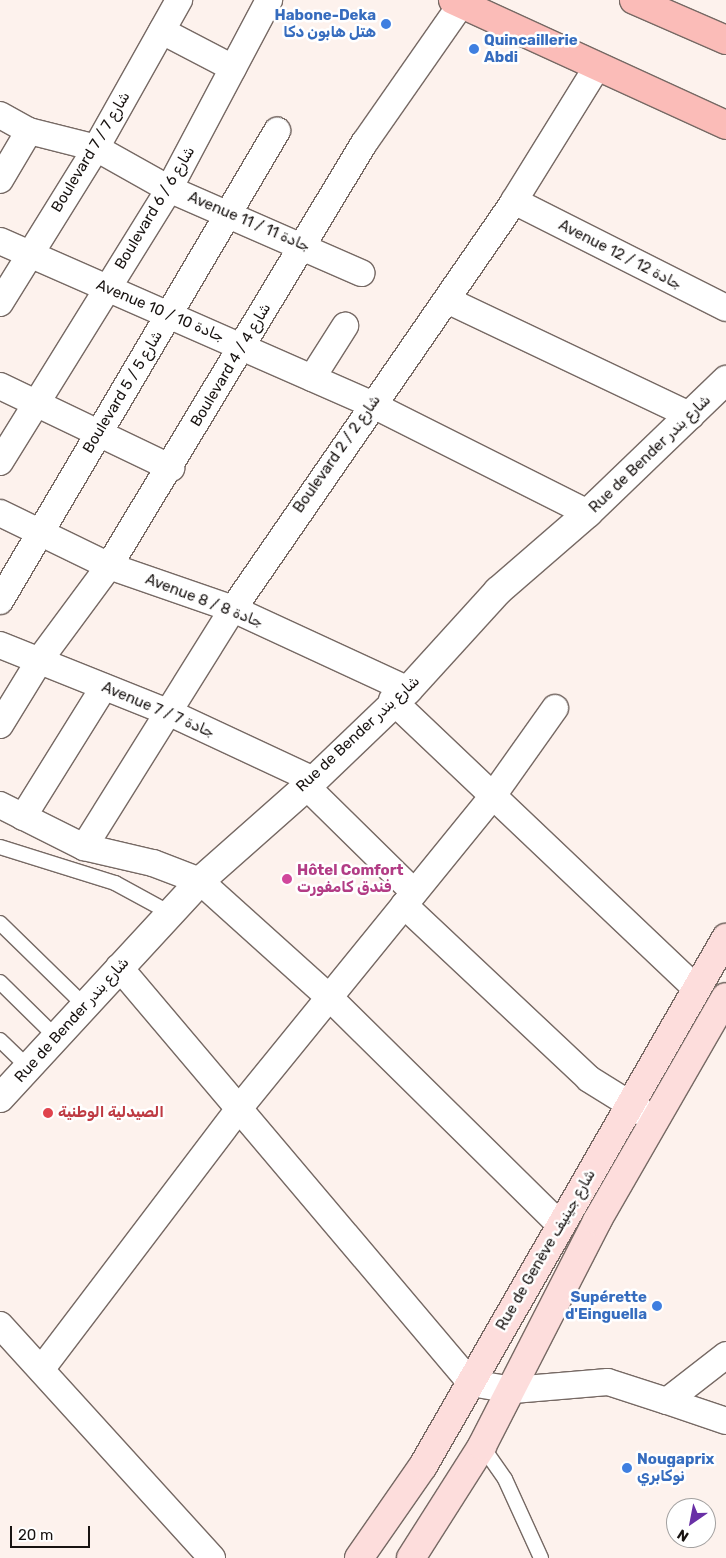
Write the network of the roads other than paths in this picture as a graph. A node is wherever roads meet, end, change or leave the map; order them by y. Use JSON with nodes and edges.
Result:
{"nodes":[{"id":1,"x":179,"y":0,"type":"edge"},
{"id":2,"x":269,"y":0,"type":"edge"},
{"id":3,"x":634,"y":0,"type":"edge"},
{"id":4,"x":459,"y":1,"type":"edge"},
{"id":5,"x":162,"y":31,"type":"junction"},
{"id":6,"x":726,"y":40,"type":"edge"},
{"id":7,"x":597,"y":66,"type":"junction"},
{"id":8,"x":233,"y":68,"type":"junction"},
{"id":9,"x":0,"y":115,"type":"edge"},
{"id":10,"x":726,"y":125,"type":"edge"},
{"id":11,"x":29,"y":130,"type":"junction"},
{"id":12,"x":276,"y":131,"type":"dead end"},
{"id":13,"x":96,"y":148,"type":"junction"},
{"id":14,"x":0,"y":180,"type":"edge"},
{"id":15,"x":169,"y":188,"type":"junction"},
{"id":16,"x":514,"y":201,"type":"junction"},
{"id":17,"x":231,"y":213,"type":"junction"},
{"id":18,"x":0,"y":241,"type":"edge"},
{"id":19,"x":303,"y":244,"type":"junction"},
{"id":20,"x":29,"y":252,"type":"junction"},
{"id":21,"x":360,"y":273,"type":"dead end"},
{"id":22,"x":106,"y":288,"type":"junction"},
{"id":23,"x":447,"y":300,"type":"junction"},
{"id":24,"x":0,"y":302,"type":"edge"},
{"id":25,"x":726,"y":308,"type":"edge"},
{"id":26,"x":170,"y":314,"type":"junction"},
{"id":27,"x":345,"y":326,"type":"dead end"},
{"id":28,"x":241,"y":346,"type":"junction"},
{"id":29,"x":312,"y":378,"type":"junction"},
{"id":30,"x":726,"y":380,"type":"edge"},
{"id":31,"x":0,"y":386,"type":"edge"},
{"id":32,"x":371,"y":404,"type":"junction"},
{"id":33,"x":36,"y":405,"type":"junction"},
{"id":34,"x":691,"y":416,"type":"junction"},
{"id":35,"x":98,"y":430,"type":"junction"},
{"id":36,"x":0,"y":462,"type":"edge"},
{"id":37,"x":171,"y":468,"type":"junction"},
{"id":38,"x":0,"y":513,"type":"edge"},
{"id":39,"x":588,"y":513,"type":"junction"},
{"id":40,"x":40,"y":534,"type":"junction"},
{"id":41,"x":109,"y":566,"type":"junction"},
{"id":42,"x":0,"y":601,"type":"edge"},
{"id":43,"x":233,"y":610,"type":"junction"},
{"id":44,"x":0,"y":645,"type":"edge"},
{"id":45,"x":41,"y":658,"type":"junction"},
{"id":46,"x":104,"y":687,"type":"junction"},
{"id":47,"x":400,"y":695,"type":"junction"},
{"id":48,"x":555,"y":708,"type":"dead end"},
{"id":49,"x":170,"y":713,"type":"junction"},
{"id":50,"x":0,"y":725,"type":"edge"},
{"id":51,"x":310,"y":782,"type":"junction"},
{"id":52,"x":492,"y":797,"type":"junction"},
{"id":53,"x":0,"y":805,"type":"edge"},
{"id":54,"x":23,"y":817,"type":"junction"},
{"id":55,"x":0,"y":847,"type":"edge"},
{"id":56,"x":84,"y":847,"type":"junction"},
{"id":57,"x":200,"y":881,"type":"junction"},
{"id":58,"x":409,"y":898,"type":"junction"},
{"id":59,"x":170,"y":913,"type":"junction"},
{"id":60,"x":0,"y":923,"type":"edge"},
{"id":61,"x":726,"y":938,"type":"edge"},
{"id":62,"x":120,"y":968,"type":"junction"},
{"id":63,"x":0,"y":982,"type":"edge"},
{"id":64,"x":697,"y":989,"type":"junction"},
{"id":65,"x":330,"y":998,"type":"junction"},
{"id":66,"x":726,"y":998,"type":"edge"},
{"id":67,"x":83,"y":1004,"type":"junction"},
{"id":68,"x":55,"y":1036,"type":"junction"},
{"id":69,"x":0,"y":1040,"type":"edge"},
{"id":70,"x":28,"y":1067,"type":"junction"},
{"id":71,"x":0,"y":1097,"type":"edge"},
{"id":72,"x":629,"y":1105,"type":"junction"},
{"id":73,"x":240,"y":1106,"type":"junction"},
{"id":74,"x":655,"y":1120,"type":"junction"},
{"id":75,"x":560,"y":1225,"type":"junction"},
{"id":76,"x":0,"y":1325,"type":"edge"},
{"id":77,"x":726,"y":1355,"type":"edge"},
{"id":78,"x":43,"y":1367,"type":"junction"},
{"id":79,"x":471,"y":1383,"type":"junction"},
{"id":80,"x":513,"y":1390,"type":"junction"},
{"id":81,"x":667,"y":1401,"type":"junction"},
{"id":82,"x":726,"y":1421,"type":"edge"},
{"id":83,"x":482,"y":1446,"type":"junction"},
{"id":84,"x":538,"y":1557,"type":"edge"},
{"id":85,"x":212,"y":1558,"type":"edge"},
{"id":86,"x":359,"y":1558,"type":"edge"},
{"id":87,"x":411,"y":1558,"type":"edge"}],
"edges":[{"from":1,"to":5,"type":"street","name":"Boulevard 7 / شارع 7"},
{"from":2,"to":8,"type":"street","name":"Boulevard 6 / شارع 6"},
{"from":3,"to":6,"type":"main road"},
{"from":4,"to":7,"type":"main road"},
{"from":4,"to":19,"type":"street","name":"Boulevard 4 / شارع 4"},
{"from":5,"to":8,"type":"street"},
{"from":5,"to":13,"type":"street","name":"Boulevard 7 / شارع 7"},
{"from":7,"to":10,"type":"main road"},
{"from":7,"to":16,"type":"street","name":"Boulevard 2 / شارع 2"},
{"from":8,"to":15,"type":"street","name":"Boulevard 6 / شارع 6"},
{"from":9,"to":11,"type":"street","name":"Avenue 11 / جادة 11"},
{"from":11,"to":13,"type":"street","name":"Avenue 11 / جادة 11"},
{"from":11,"to":14,"type":"street"},
{"from":12,"to":17,"type":"street","name":"Boulevard 5 / شارع 5"},
{"from":13,"to":15,"type":"street","name":"Avenue 11 / جادة 11"},
{"from":13,"to":20,"type":"street","name":"Boulevard 7 / شارع 7"},
{"from":15,"to":17,"type":"street","name":"Avenue 11 / جادة 11"},
{"from":15,"to":22,"type":"street","name":"Boulevard 6 / شارع 6"},
{"from":16,"to":23,"type":"street","name":"Boulevard 2 / شارع 2"},
{"from":16,"to":25,"type":"street","name":"Avenue 12 / جادة 12"},
{"from":17,"to":19,"type":"street","name":"Avenue 11 / جادة 11"},
{"from":17,"to":26,"type":"street","name":"Boulevard 5 / شارع 5"},
{"from":18,"to":20,"type":"street","name":"Avenue 10 / جادة 10"},
{"from":19,"to":21,"type":"street","name":"Avenue 11 / جادة 11"},
{"from":19,"to":28,"type":"street","name":"Boulevard 4 / شارع 4"},
{"from":20,"to":22,"type":"street","name":"Avenue 10 / جادة 10"},
{"from":20,"to":24,"type":"street","name":"Boulevard 7 / شارع 7"},
{"from":22,"to":26,"type":"street","name":"Avenue 10 / جادة 10"},
{"from":22,"to":33,"type":"street","name":"Boulevard 6 / شارع 6"},
{"from":23,"to":32,"type":"street","name":"Boulevard 2 / شارع 2"},
{"from":23,"to":34,"type":"street"},
{"from":26,"to":28,"type":"street","name":"Avenue 10 / جادة 10"},
{"from":26,"to":35,"type":"street","name":"Boulevard 5 / شارع 5"},
{"from":27,"to":29,"type":"street"},
{"from":28,"to":29,"type":"street","name":"Avenue 10 / جادة 10"},
{"from":28,"to":37,"type":"street","name":"Boulevard 4 / شارع 4"},
{"from":29,"to":32,"type":"street","name":"Avenue 10 / جادة 10"},
{"from":30,"to":34,"type":"street","name":"Rue de Bender شارع بندر"},
{"from":31,"to":33,"type":"street"},
{"from":32,"to":39,"type":"street","name":"Avenue 10 / جادة 10"},
{"from":32,"to":43,"type":"street","name":"Boulevard 2 / شارع 2"},
{"from":33,"to":35,"type":"street"},
{"from":33,"to":36,"type":"street","name":"Boulevard 6 / شارع 6"},
{"from":34,"to":39,"type":"street","name":"Rue de Bender شارع بندر"},
{"from":35,"to":37,"type":"street"},
{"from":35,"to":40,"type":"street","name":"Boulevard 5 / شارع 5"},
{"from":37,"to":41,"type":"street","name":"Boulevard 4 / شارع 4"},
{"from":38,"to":40,"type":"street","name":"Avenue 8 / جادة 8"},
{"from":39,"to":47,"type":"street","name":"Rue de Bender شارع بندر"},
{"from":40,"to":41,"type":"street","name":"Avenue 8 / جادة 8"},
{"from":40,"to":42,"type":"street","name":"Boulevard 5 / شارع 5"},
{"from":41,"to":43,"type":"street","name":"Avenue 8 / جادة 8"},
{"from":41,"to":45,"type":"street","name":"Boulevard 4 / شارع 4"},
{"from":43,"to":47,"type":"street","name":"Avenue 8 / جادة 8"},
{"from":43,"to":49,"type":"street","name":"Boulevard 2 / شارع 2"},
{"from":44,"to":45,"type":"street","name":"Avenue 7 / جادة 7"},
{"from":45,"to":46,"type":"street","name":"Avenue 7 / جادة 7"},
{"from":45,"to":50,"type":"street","name":"Boulevard 4 / شارع 4"},
{"from":46,"to":49,"type":"street","name":"Avenue 7 / جادة 7"},
{"from":46,"to":54,"type":"street"},
{"from":47,"to":51,"type":"street","name":"Rue de Bender شارع بندر"},
{"from":47,"to":52,"type":"street","name":"Avenue 8 / جادة 8"},
{"from":48,"to":52,"type":"street"},
{"from":49,"to":51,"type":"street","name":"Avenue 7 / جادة 7"},
{"from":49,"to":56,"type":"street","name":"Boulevard 2 / شارع 2"},
{"from":51,"to":57,"type":"street","name":"Rue de Bender شارع بندر"},
{"from":51,"to":58,"type":"street","name":"Avenue 7 / جادة 7"},
{"from":52,"to":58,"type":"street"},
{"from":52,"to":64,"type":"street","name":"Avenue 8 / جادة 8"},
{"from":53,"to":54,"type":"street"},
{"from":54,"to":56,"type":"street"},
{"from":55,"to":59,"type":"lane"},
{"from":56,"to":57,"type":"street"},
{"from":57,"to":59,"type":"street","name":"Rue de Bender شارع بندر"},
{"from":57,"to":65,"type":"street"},
{"from":58,"to":65,"type":"street"},
{"from":58,"to":72,"type":"street","name":"Avenue 7 / جادة 7"},
{"from":59,"to":62,"type":"street","name":"Rue de Bender شارع بندر"},
{"from":60,"to":67,"type":"lane"},
{"from":61,"to":64,"type":"main road","name":"Rue de Genève شارع جينيف"},
{"from":62,"to":67,"type":"street","name":"Rue de Bender شارع بندر"},
{"from":62,"to":73,"type":"street"},
{"from":63,"to":68,"type":"lane"},
{"from":64,"to":72,"type":"main road","name":"Rue de Genève شارع جينيف"},
{"from":65,"to":73,"type":"street"},
{"from":65,"to":75,"type":"street"},
{"from":66,"to":74,"type":"main road","name":"Rue de Genève شارع جينيف"},
{"from":67,"to":68,"type":"street","name":"Rue de Bender شارع بندر"},
{"from":68,"to":70,"type":"street","name":"Rue de Bender شارع بندر"},
{"from":69,"to":70,"type":"lane"},
{"from":70,"to":71,"type":"street","name":"Rue de Bender شارع بندر"},
{"from":72,"to":74,"type":"street","name":"Avenue 7 / جادة 7"},
{"from":72,"to":75,"type":"main road","name":"Rue de Genève شارع جينيف"},
{"from":73,"to":78,"type":"street"},
{"from":73,"to":79,"type":"street"},
{"from":74,"to":80,"type":"main road","name":"Rue de Genève شارع جينيف"},
{"from":75,"to":79,"type":"main road","name":"Rue de Genève شارع جينيف"},
{"from":76,"to":78,"type":"street"},
{"from":77,"to":81,"type":"street"},
{"from":78,"to":85,"type":"street"},
{"from":79,"to":80,"type":"street"},
{"from":79,"to":86,"type":"main road","name":"Rue de Genève شارع جينيف"},
{"from":80,"to":81,"type":"street"},
{"from":80,"to":83,"type":"main road","name":"Rue de Genève شارع جينيف"},
{"from":81,"to":82,"type":"street"},
{"from":83,"to":84,"type":"lane"},
{"from":83,"to":87,"type":"main road","name":"Rue de Genève شارع جينيف"}]}
